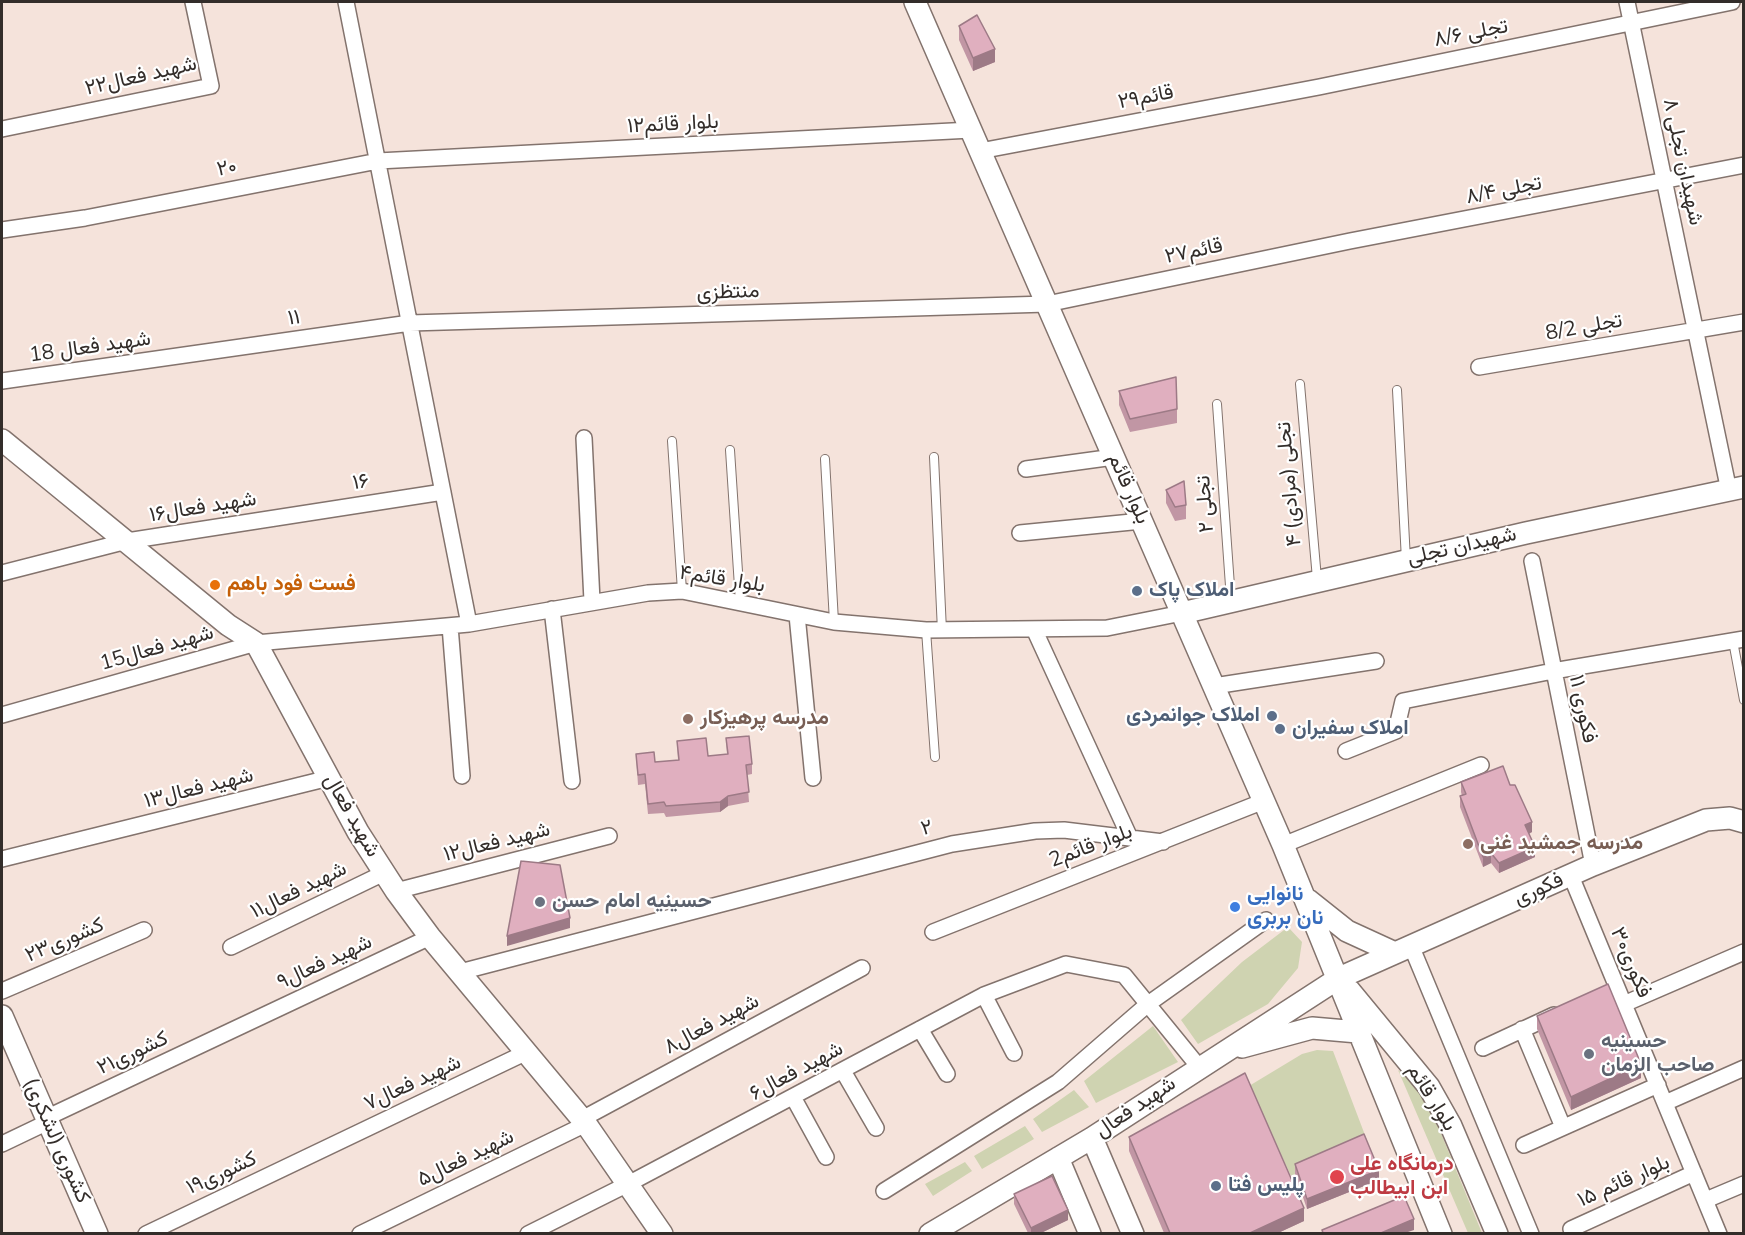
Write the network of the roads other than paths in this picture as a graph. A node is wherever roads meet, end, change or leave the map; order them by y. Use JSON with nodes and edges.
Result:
{"nodes":[{"id":1,"x":193,"y":2,"type":"edge"},
{"id":2,"x":346,"y":2,"type":"edge"},
{"id":3,"x":916,"y":2,"type":"edge"},
{"id":4,"x":1627,"y":2,"type":"edge"},
{"id":5,"x":1732,"y":2,"type":"edge"},
{"id":6,"x":1631,"y":23,"type":"junction"},
{"id":7,"x":1319,"y":87,"type":"joint"},
{"id":8,"x":2,"y":129,"type":"edge"},
{"id":9,"x":971,"y":130,"type":"junction"},
{"id":10,"x":980,"y":151,"type":"junction"},
{"id":11,"x":378,"y":161,"type":"junction"},
{"id":12,"x":1743,"y":165,"type":"edge"},
{"id":13,"x":1665,"y":182,"type":"junction"},
{"id":14,"x":2,"y":230,"type":"edge"},
{"id":15,"x":1350,"y":241,"type":"joint"},
{"id":16,"x":1047,"y":304,"type":"junction"},
{"id":17,"x":1743,"y":322,"type":"edge"},
{"id":18,"x":410,"y":323,"type":"junction"},
{"id":19,"x":1695,"y":330,"type":"junction"},
{"id":20,"x":184,"y":356,"type":"joint"},
{"id":21,"x":1479,"y":367,"type":"dead end"},
{"id":22,"x":2,"y":381,"type":"edge"},
{"id":23,"x":1300,"y":384,"type":"dead end"},
{"id":24,"x":1397,"y":390,"type":"dead end"},
{"id":25,"x":1217,"y":404,"type":"dead end"},
{"id":26,"x":584,"y":438,"type":"dead end"},
{"id":27,"x":2,"y":440,"type":"edge"},
{"id":28,"x":672,"y":441,"type":"dead end"},
{"id":29,"x":730,"y":450,"type":"dead end"},
{"id":30,"x":934,"y":457,"type":"dead end"},
{"id":31,"x":1114,"y":457,"type":"junction"},
{"id":32,"x":825,"y":459,"type":"dead end"},
{"id":33,"x":1026,"y":469,"type":"dead end"},
{"id":34,"x":1736,"y":489,"type":"edge"},
{"id":35,"x":443,"y":492,"type":"junction"},
{"id":36,"x":285,"y":516,"type":"joint"},
{"id":37,"x":1142,"y":521,"type":"junction"},
{"id":38,"x":1020,"y":533,"type":"dead end"},
{"id":39,"x":127,"y":541,"type":"junction"},
{"id":40,"x":1406,"y":561,"type":"junction"},
{"id":41,"x":1532,"y":561,"type":"dead end"},
{"id":42,"x":2,"y":573,"type":"edge"},
{"id":43,"x":1317,"y":581,"type":"junction"},
{"id":44,"x":682,"y":591,"type":"junction"},
{"id":45,"x":592,"y":601,"type":"junction"},
{"id":46,"x":1231,"y":601,"type":"junction"},
{"id":47,"x":740,"y":602,"type":"junction"},
{"id":48,"x":552,"y":609,"type":"junction"},
{"id":49,"x":1182,"y":613,"type":"junction"},
{"id":50,"x":797,"y":615,"type":"junction"},
{"id":51,"x":834,"y":622,"type":"junction"},
{"id":52,"x":469,"y":624,"type":"junction"},
{"id":53,"x":450,"y":626,"type":"junction"},
{"id":54,"x":1034,"y":629,"type":"junction"},
{"id":55,"x":926,"y":630,"type":"junction"},
{"id":56,"x":942,"y":631,"type":"junction"},
{"id":57,"x":1738,"y":640,"type":"edge"},
{"id":58,"x":256,"y":643,"type":"junction"},
{"id":59,"x":1376,"y":661,"type":"dead end"},
{"id":60,"x":1553,"y":670,"type":"junction"},
{"id":61,"x":1214,"y":686,"type":"junction"},
{"id":62,"x":1743,"y":700,"type":"edge"},
{"id":63,"x":2,"y":716,"type":"edge"},
{"id":64,"x":1346,"y":751,"type":"dead end"},
{"id":65,"x":935,"y":757,"type":"dead end"},
{"id":66,"x":1481,"y":765,"type":"dead end"},
{"id":67,"x":462,"y":776,"type":"dead end"},
{"id":68,"x":329,"y":778,"type":"junction"},
{"id":69,"x":813,"y":778,"type":"dead end"},
{"id":70,"x":572,"y":781,"type":"dead end"},
{"id":71,"x":1264,"y":801,"type":"junction"},
{"id":72,"x":1743,"y":822,"type":"edge"},
{"id":73,"x":609,"y":836,"type":"dead end"},
{"id":74,"x":1130,"y":838,"type":"junction"},
{"id":75,"x":1163,"y":842,"type":"junction"},
{"id":76,"x":1283,"y":845,"type":"junction"},
{"id":77,"x":2,"y":859,"type":"edge"},
{"id":78,"x":1593,"y":865,"type":"junction"},
{"id":79,"x":1571,"y":876,"type":"junction"},
{"id":80,"x":390,"y":882,"type":"junction"},
{"id":81,"x":1305,"y":898,"type":"junction"},
{"id":82,"x":1266,"y":920,"type":"dead end"},
{"id":83,"x":144,"y":930,"type":"dead end"},
{"id":84,"x":933,"y":932,"type":"dead end"},
{"id":85,"x":430,"y":937,"type":"junction"},
{"id":86,"x":231,"y":947,"type":"dead end"},
{"id":87,"x":1403,"y":951,"type":"junction"},
{"id":88,"x":1743,"y":952,"type":"edge"},
{"id":89,"x":862,"y":968,"type":"dead end"},
{"id":90,"x":460,"y":972,"type":"junction"},
{"id":91,"x":1339,"y":978,"type":"junction"},
{"id":92,"x":2,"y":992,"type":"edge"},
{"id":93,"x":984,"y":994,"type":"junction"},
{"id":94,"x":1148,"y":1004,"type":"junction"},
{"id":95,"x":1624,"y":1004,"type":"junction"},
{"id":96,"x":1564,"y":1010,"type":"edge"},
{"id":97,"x":2,"y":1017,"type":"edge"},
{"id":98,"x":238,"y":1028,"type":"joint"},
{"id":99,"x":920,"y":1029,"type":"junction"},
{"id":100,"x":1522,"y":1029,"type":"junction"},
{"id":101,"x":1358,"y":1032,"type":"junction"},
{"id":102,"x":1483,"y":1048,"type":"dead end"},
{"id":103,"x":527,"y":1052,"type":"junction"},
{"id":104,"x":1221,"y":1052,"type":"junction"},
{"id":105,"x":1014,"y":1053,"type":"dead end"},
{"id":106,"x":1199,"y":1067,"type":"junction"},
{"id":107,"x":1743,"y":1068,"type":"edge"},
{"id":108,"x":843,"y":1071,"type":"junction"},
{"id":109,"x":947,"y":1074,"type":"dead end"},
{"id":110,"x":1658,"y":1085,"type":"junction"},
{"id":111,"x":793,"y":1097,"type":"junction"},
{"id":112,"x":1665,"y":1103,"type":"junction"},
{"id":113,"x":47,"y":1120,"type":"junction"},
{"id":114,"x":584,"y":1122,"type":"junction"},
{"id":115,"x":1563,"y":1127,"type":"junction"},
{"id":116,"x":876,"y":1128,"type":"dead end"},
{"id":117,"x":1092,"y":1138,"type":"junction"},
{"id":118,"x":2,"y":1144,"type":"edge"},
{"id":119,"x":1524,"y":1145,"type":"dead end"},
{"id":120,"x":316,"y":1153,"type":"joint"},
{"id":121,"x":826,"y":1156,"type":"dead end"},
{"id":122,"x":1058,"y":1158,"type":"junction"},
{"id":123,"x":1694,"y":1173,"type":"junction"},
{"id":124,"x":628,"y":1184,"type":"junction"},
{"id":125,"x":1741,"y":1190,"type":"edge"},
{"id":126,"x":884,"y":1191,"type":"dead end"},
{"id":127,"x":1706,"y":1200,"type":"junction"},
{"id":128,"x":1571,"y":1229,"type":"dead end"},
{"id":129,"x":362,"y":1232,"type":"edge"},
{"id":130,"x":97,"y":1233,"type":"edge"},
{"id":131,"x":146,"y":1233,"type":"edge"},
{"id":132,"x":528,"y":1233,"type":"edge"},
{"id":133,"x":662,"y":1233,"type":"edge"},
{"id":134,"x":930,"y":1233,"type":"edge"},
{"id":135,"x":1090,"y":1233,"type":"edge"},
{"id":136,"x":1133,"y":1233,"type":"edge"},
{"id":137,"x":1441,"y":1233,"type":"edge"},
{"id":138,"x":1497,"y":1233,"type":"edge"},
{"id":139,"x":1531,"y":1233,"type":"edge"},
{"id":140,"x":1719,"y":1233,"type":"edge"}],
"edges":[{"from":1,"to":8,"type":"street","name":"شهید فعال۲۲"},
{"from":2,"to":11,"type":"street"},
{"from":3,"to":9,"type":"street","name":"بلوار قائم"},
{"from":4,"to":6,"type":"street","name":"شهیدان تجلی ۸"},
{"from":5,"to":6,"type":"street","name":"تجلی ۸/۶"},
{"from":6,"to":7,"type":"street","name":"تجلی ۸/۶"},
{"from":6,"to":13,"type":"street","name":"شهیدان تجلی ۸"},
{"from":7,"to":10,"type":"street","name":"قائم۲۹"},
{"from":9,"to":10,"type":"street","name":"بلوار قائم"},
{"from":9,"to":11,"type":"street","name":"بلوار قائم۱۲"},
{"from":10,"to":16,"type":"street","name":"بلوار قائم"},
{"from":11,"to":14,"type":"street","name":"۲۰"},
{"from":11,"to":18,"type":"street"},
{"from":12,"to":13,"type":"street","name":"۸/۴ تجلی"},
{"from":13,"to":15,"type":"street","name":"۸/۴ تجلی"},
{"from":13,"to":19,"type":"street","name":"شهیدان تجلی ۸"},
{"from":15,"to":16,"type":"street","name":"قائم۲۷"},
{"from":16,"to":18,"type":"street","name":"منتظزی"},
{"from":16,"to":31,"type":"street","name":"بلوار قائم"},
{"from":17,"to":19,"type":"street","name":"8/2 تجلی"},
{"from":18,"to":20,"type":"street","name":"۱۱"},
{"from":18,"to":35,"type":"street"},
{"from":19,"to":21,"type":"street","name":"8/2 تجلی"},
{"from":19,"to":34,"type":"street","name":"شهیدان تجلی ۸"},
{"from":20,"to":22,"type":"street","name":"18 شهید فعال"},
{"from":23,"to":43,"type":"lane","name":"۴ تجلی (مرادی)"},
{"from":24,"to":40,"type":"lane"},
{"from":25,"to":46,"type":"lane","name":"۲ تجلی"},
{"from":26,"to":45,"type":"street"},
{"from":27,"to":39,"type":"street","name":"شهید فعال"},
{"from":28,"to":44,"type":"lane"},
{"from":29,"to":47,"type":"lane"},
{"from":30,"to":56,"type":"lane"},
{"from":31,"to":33,"type":"street"},
{"from":31,"to":37,"type":"street","name":"بلوار قائم"},
{"from":32,"to":51,"type":"lane"},
{"from":34,"to":40,"type":"street","name":"شهیدان تجلی"},
{"from":35,"to":36,"type":"street","name":"۱۶"},
{"from":35,"to":52,"type":"street"},
{"from":36,"to":39,"type":"street","name":"شهید فعال۱۶"},
{"from":37,"to":38,"type":"street"},
{"from":37,"to":49,"type":"street","name":"بلوار قائم"},
{"from":39,"to":42,"type":"street","name":"شهید فعال۱۶"},
{"from":39,"to":58,"type":"street","name":"شهید فعال"},
{"from":40,"to":43,"type":"street","name":"شهیدان تجلی"},
{"from":41,"to":60,"type":"street","name":"فکوری ۱۱"},
{"from":43,"to":46,"type":"street","name":"شهیدان تجلی"},
{"from":44,"to":45,"type":"street","name":"بلوار قائم۴"},
{"from":44,"to":47,"type":"street","name":"بلوار قائم۴"},
{"from":45,"to":48,"type":"street","name":"بلوار قائم۴"},
{"from":46,"to":49,"type":"street","name":"شهیدان تجلی"},
{"from":47,"to":50,"type":"street","name":"بلوار قائم۴"},
{"from":48,"to":52,"type":"street","name":"بلوار قائم۴"},
{"from":48,"to":70,"type":"street"},
{"from":49,"to":54,"type":"street","name":"بلوار قائم۴"},
{"from":49,"to":61,"type":"street","name":"بلوار قائم"},
{"from":50,"to":51,"type":"street","name":"بلوار قائم۴"},
{"from":50,"to":69,"type":"street"},
{"from":51,"to":55,"type":"street","name":"بلوار قائم۴"},
{"from":52,"to":53,"type":"street","name":"بلوار قائم۴"},
{"from":53,"to":58,"type":"street","name":"بلوار قائم۴"},
{"from":53,"to":67,"type":"street"},
{"from":54,"to":56,"type":"street","name":"بلوار قائم۴"},
{"from":54,"to":74,"type":"street"},
{"from":55,"to":56,"type":"street","name":"بلوار قائم۴"},
{"from":55,"to":65,"type":"lane"},
{"from":57,"to":60,"type":"street"},
{"from":57,"to":62,"type":"lane"},
{"from":58,"to":63,"type":"street","name":"15شهید فعال"},
{"from":58,"to":68,"type":"street","name":"شهید فعال"},
{"from":59,"to":61,"type":"street"},
{"from":60,"to":64,"type":"street"},
{"from":60,"to":78,"type":"street","name":"فکوری ۱۱"},
{"from":61,"to":71,"type":"street","name":"بلوار قائم"},
{"from":66,"to":76,"type":"street"},
{"from":68,"to":77,"type":"street","name":"شهید فعال۱۳"},
{"from":68,"to":80,"type":"street","name":"شهید فعال"},
{"from":71,"to":75,"type":"street","name":"2بلوار قائم"},
{"from":71,"to":76,"type":"street","name":"بلوار قائم"},
{"from":72,"to":78,"type":"street","name":"فکوری"},
{"from":73,"to":80,"type":"street","name":"شهید فعال۱۲"},
{"from":74,"to":75,"type":"street","name":"۲"},
{"from":74,"to":90,"type":"street","name":"۲"},
{"from":75,"to":84,"type":"street","name":"2بلوار قائم"},
{"from":76,"to":81,"type":"street","name":"بلوار قائم"},
{"from":78,"to":79,"type":"street","name":"فکوری"},
{"from":79,"to":87,"type":"street","name":"فکوری"},
{"from":79,"to":95,"type":"street","name":"فکوری۳۰"},
{"from":80,"to":85,"type":"street","name":"شهید فعال"},
{"from":80,"to":86,"type":"street","name":"شهید فعال۱۱"},
{"from":81,"to":87,"type":"street"},
{"from":81,"to":91,"type":"street","name":"بلوار قائم"},
{"from":82,"to":94,"type":"street"},
{"from":83,"to":92,"type":"street","name":"کشوری۲۳"},
{"from":85,"to":90,"type":"street","name":"شهید فعال"},
{"from":85,"to":98,"type":"street","name":"شهید فعال۹"},
{"from":87,"to":91,"type":"street","name":"فکوری"},
{"from":87,"to":139,"type":"street"},
{"from":88,"to":95,"type":"street"},
{"from":89,"to":114,"type":"street","name":"شهید فعال۸"},
{"from":90,"to":103,"type":"street","name":"شهید فعال"},
{"from":91,"to":101,"type":"street","name":"بلوار قائم"},
{"from":91,"to":104,"type":"street","name":"شهید فعال"},
{"from":91,"to":138,"type":"street","name":"بلوار قائم"},
{"from":93,"to":94,"type":"street","name":"شهید فعال۶"},
{"from":93,"to":99,"type":"street","name":"شهید فعال۶"},
{"from":93,"to":105,"type":"street"},
{"from":94,"to":106,"type":"street","name":"شهید فعال۶"},
{"from":94,"to":126,"type":"street"},
{"from":95,"to":110,"type":"street","name":"فکوری۳۰"},
{"from":96,"to":100,"type":"street"},
{"from":97,"to":113,"type":"street","name":"کشوری (لشکری)"},
{"from":98,"to":113,"type":"street","name":"۲۱کشوری"},
{"from":99,"to":108,"type":"street","name":"شهید فعال۶"},
{"from":99,"to":109,"type":"street"},
{"from":100,"to":102,"type":"street"},
{"from":100,"to":115,"type":"street"},
{"from":101,"to":104,"type":"street"},
{"from":101,"to":137,"type":"street","name":"بلوار قائم"},
{"from":103,"to":114,"type":"street","name":"شهید فعال"},
{"from":103,"to":120,"type":"street","name":"شهید فعال۷"},
{"from":104,"to":106,"type":"street","name":"شهید فعال"},
{"from":106,"to":117,"type":"street","name":"شهید فعال"},
{"from":107,"to":112,"type":"street"},
{"from":108,"to":111,"type":"street","name":"شهید فعال۶"},
{"from":108,"to":116,"type":"street"},
{"from":110,"to":112,"type":"street","name":"فکوری۳۰"},
{"from":110,"to":115,"type":"street"},
{"from":111,"to":121,"type":"street"},
{"from":111,"to":124,"type":"street","name":"شهید فعال۶"},
{"from":112,"to":123,"type":"street","name":"فکوری۳۰"},
{"from":113,"to":118,"type":"street","name":"۲۱کشوری"},
{"from":113,"to":130,"type":"street","name":"کشوری (لشکری)"},
{"from":114,"to":124,"type":"street","name":"شهید فعال"},
{"from":114,"to":129,"type":"street","name":"شهید فعال۵"},
{"from":115,"to":119,"type":"street"},
{"from":117,"to":122,"type":"street","name":"شهید فعال"},
{"from":117,"to":136,"type":"street"},
{"from":120,"to":131,"type":"street","name":"۱۹کشوری"},
{"from":122,"to":134,"type":"street","name":"شهید فعال"},
{"from":122,"to":135,"type":"street"},
{"from":123,"to":127,"type":"street","name":"فکوری۳۰"},
{"from":123,"to":128,"type":"street","name":"بلوار قائم ۱۵"},
{"from":124,"to":132,"type":"street","name":"شهید فعال۶"},
{"from":124,"to":133,"type":"street","name":"شهید فعال"},
{"from":125,"to":127,"type":"street"},
{"from":127,"to":140,"type":"street","name":"فکوری۳۰"}]}
